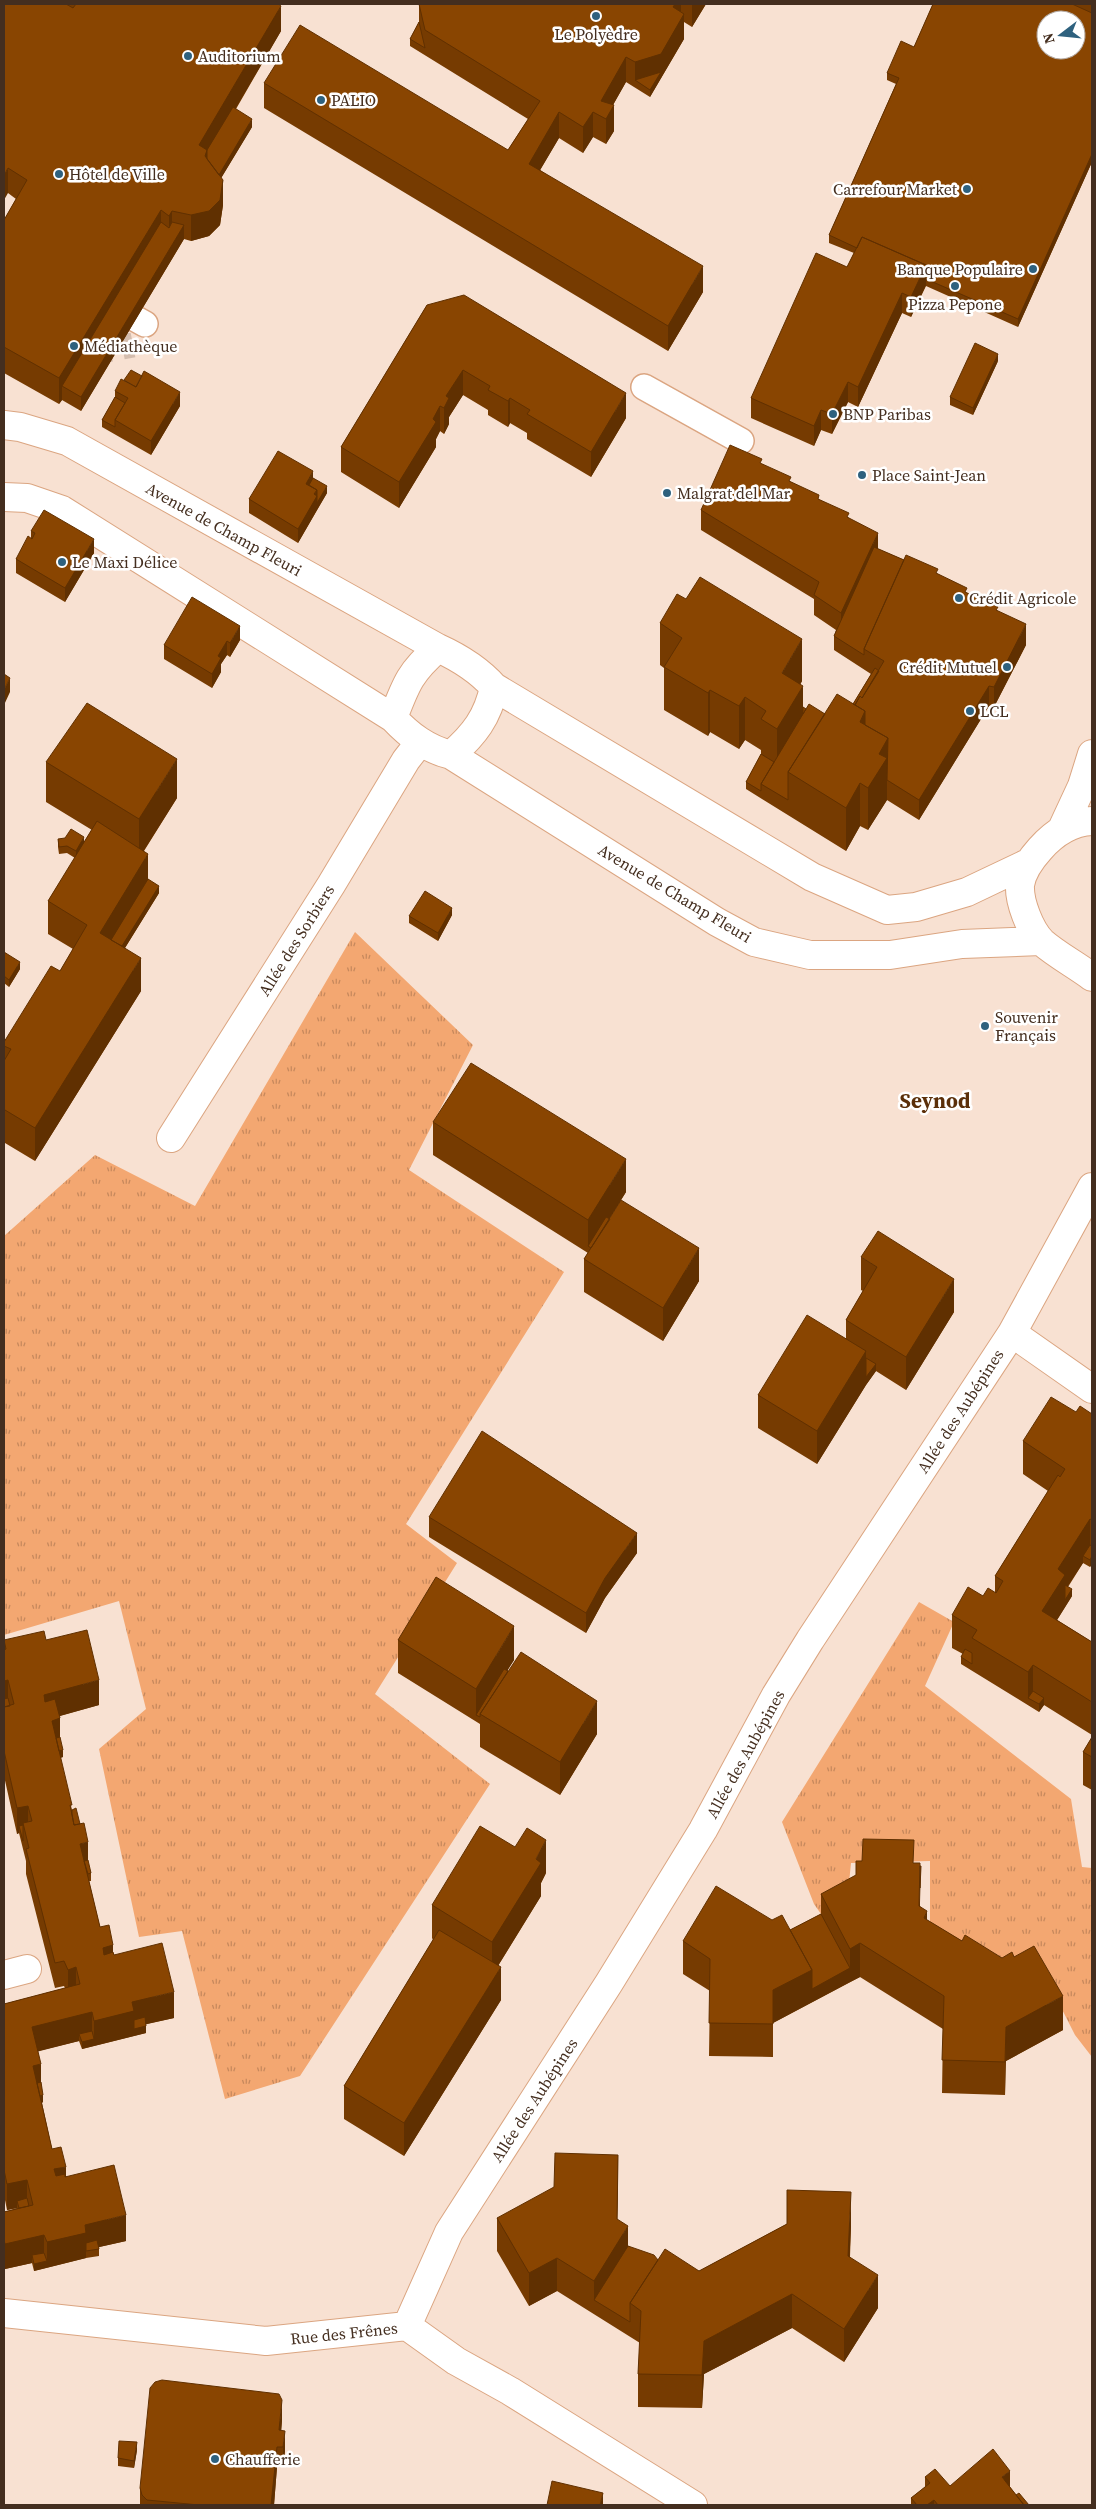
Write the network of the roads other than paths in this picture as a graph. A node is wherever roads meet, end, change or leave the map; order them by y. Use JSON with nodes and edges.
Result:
{"nodes":[{"id":1,"x":644,"y":387,"type":"dead end"},
{"id":2,"x":4,"y":425,"type":"edge"},
{"id":3,"x":741,"y":441,"type":"dead end"},
{"id":4,"x":4,"y":497,"type":"edge"},
{"id":5,"x":438,"y":648,"type":"junction"},
{"id":6,"x":494,"y":687,"type":"junction"},
{"id":7,"x":393,"y":718,"type":"junction"},
{"id":8,"x":420,"y":742,"type":"junction"},
{"id":9,"x":1092,"y":754,"type":"edge"},
{"id":10,"x":451,"y":755,"type":"junction"},
{"id":11,"x":1092,"y":821,"type":"edge"},
{"id":12,"x":1062,"y":829,"type":"junction"},
{"id":13,"x":1028,"y":863,"type":"junction"},
{"id":14,"x":1041,"y":941,"type":"junction"},
{"id":15,"x":1092,"y":977,"type":"edge"},
{"id":16,"x":171,"y":1138,"type":"dead end"},
{"id":17,"x":1092,"y":1187,"type":"edge"},
{"id":18,"x":1012,"y":1333,"type":"junction"},
{"id":19,"x":1092,"y":1389,"type":"edge"},
{"id":20,"x":4,"y":2313,"type":"edge"},
{"id":21,"x":407,"y":2326,"type":"junction"},
{"id":22,"x":694,"y":2505,"type":"edge"}],
"edges":[{"from":1,"to":3,"type":"street"},
{"from":2,"to":5,"type":"street","name":"Avenue de Champ Fleuri"},
{"from":4,"to":7,"type":"street","name":"Avenue de Champ Fleuri"},
{"from":5,"to":6,"type":"street","name":"Avenue de Champ Fleuri"},
{"from":5,"to":7,"type":"street"},
{"from":6,"to":10,"type":"street"},
{"from":6,"to":13,"type":"street","name":"Avenue de Champ Fleuri"},
{"from":7,"to":8,"type":"street","name":"Avenue de Champ Fleuri"},
{"from":8,"to":10,"type":"street","name":"Avenue de Champ Fleuri"},
{"from":8,"to":16,"type":"street","name":"Allée des Sorbiers"},
{"from":9,"to":12,"type":"street"},
{"from":10,"to":14,"type":"street","name":"Avenue de Champ Fleuri"},
{"from":11,"to":12,"type":"street"},
{"from":12,"to":13,"type":"street"},
{"from":13,"to":14,"type":"street"},
{"from":14,"to":15,"type":"street"},
{"from":17,"to":18,"type":"street","name":"Allée des Aubépines"},
{"from":18,"to":19,"type":"street"},
{"from":18,"to":21,"type":"street","name":"Allée des Aubépines"},
{"from":20,"to":21,"type":"street","name":"Rue des Frênes"},
{"from":21,"to":22,"type":"street","name":"Rue des Frênes"}]}
